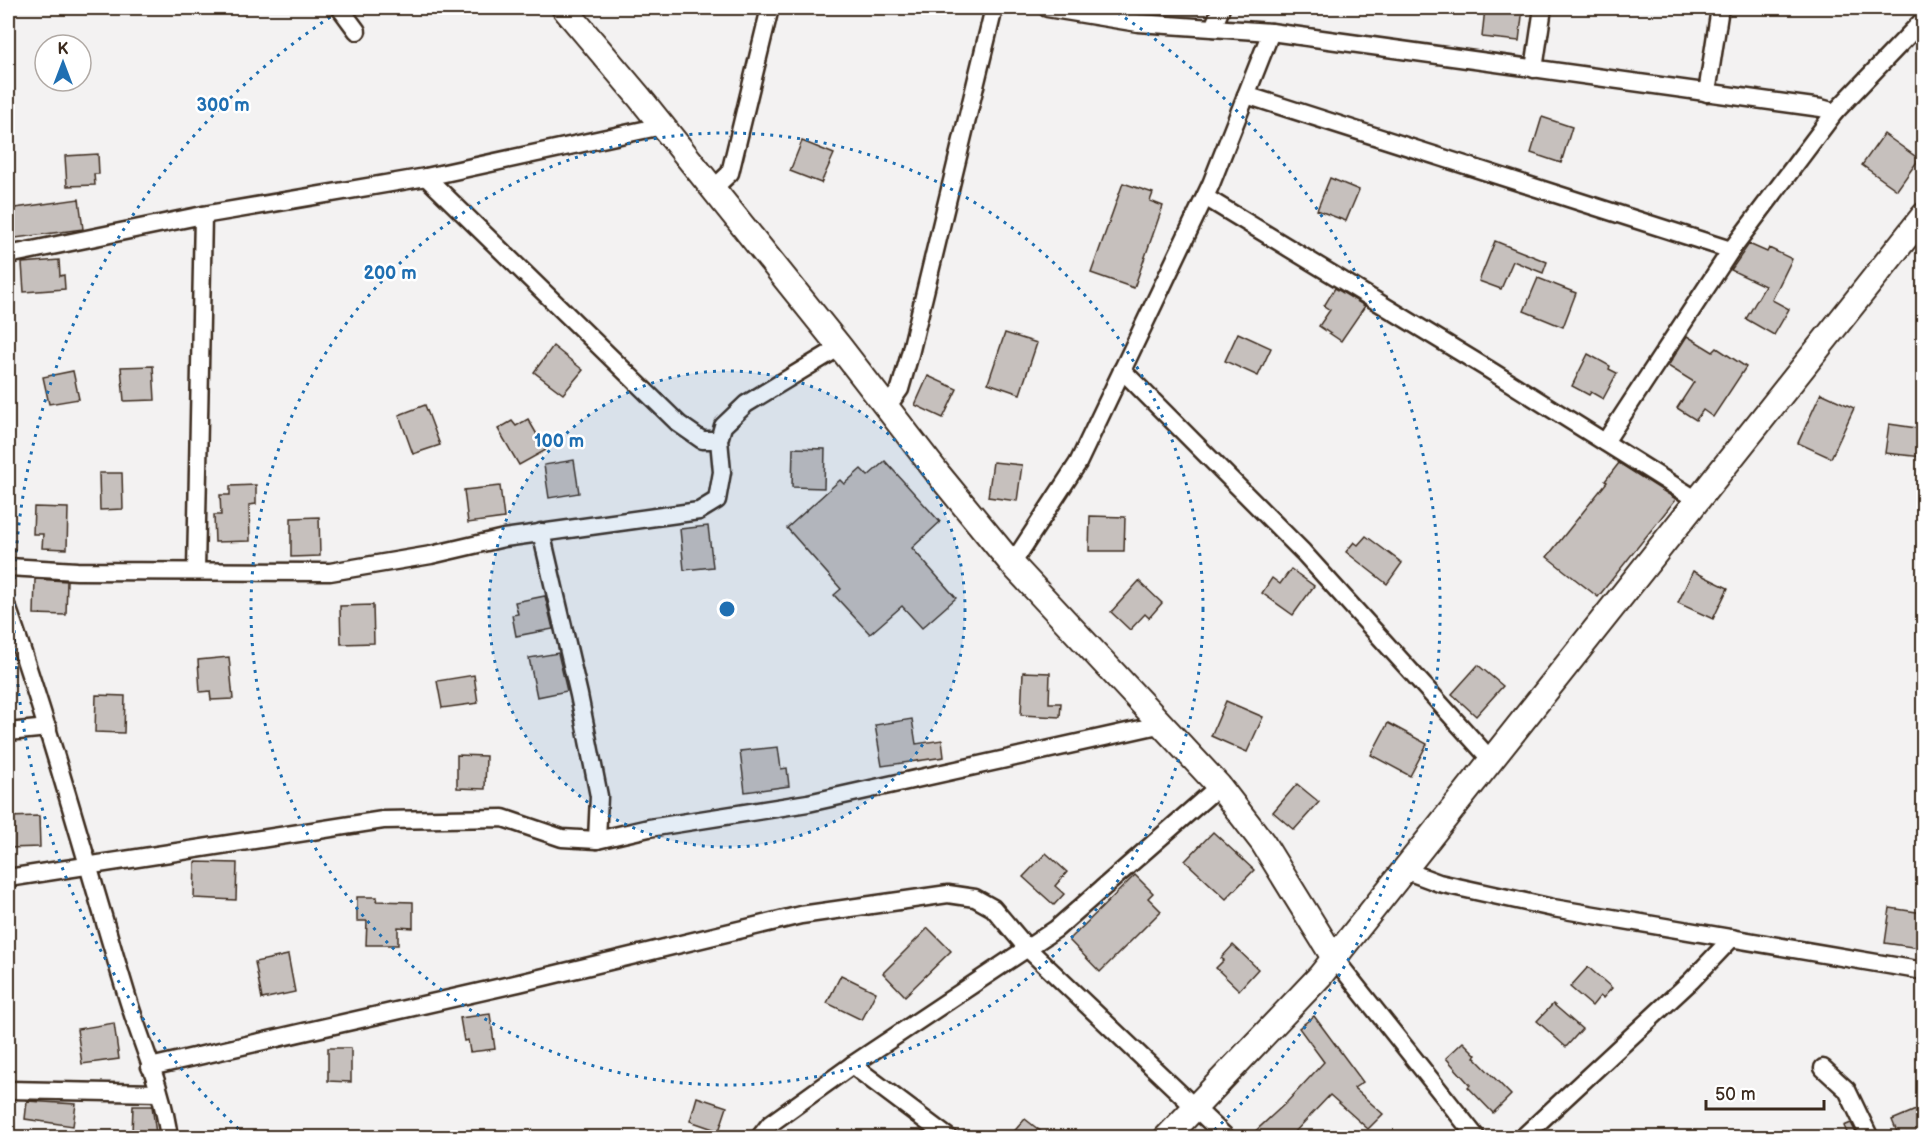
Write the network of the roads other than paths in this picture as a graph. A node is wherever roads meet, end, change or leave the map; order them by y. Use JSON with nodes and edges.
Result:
{"nodes":[{"id":1,"x":340,"y":8,"type":"edge"},
{"id":2,"x":564,"y":8,"type":"edge"},
{"id":3,"x":770,"y":8,"type":"edge"},
{"id":4,"x":994,"y":8,"type":"edge"},
{"id":5,"x":1047,"y":8,"type":"edge"},
{"id":6,"x":1221,"y":8,"type":"edge"},
{"id":7,"x":1543,"y":8,"type":"edge"},
{"id":8,"x":1720,"y":8,"type":"edge"},
{"id":9,"x":1923,"y":19,"type":"edge"},
{"id":10,"x":1213,"y":28,"type":"junction"},
{"id":11,"x":357,"y":31,"type":"dead end"},
{"id":12,"x":1271,"y":32,"type":"junction"},
{"id":13,"x":1534,"y":69,"type":"junction"},
{"id":14,"x":1707,"y":93,"type":"junction"},
{"id":15,"x":1246,"y":95,"type":"junction"},
{"id":16,"x":1835,"y":112,"type":"junction"},
{"id":17,"x":662,"y":126,"type":"junction"},
{"id":18,"x":426,"y":177,"type":"junction"},
{"id":19,"x":713,"y":189,"type":"junction"},
{"id":20,"x":1204,"y":196,"type":"junction"},
{"id":21,"x":203,"y":215,"type":"junction"},
{"id":22,"x":1923,"y":215,"type":"edge"},
{"id":23,"x":1731,"y":250,"type":"junction"},
{"id":24,"x":8,"y":255,"type":"edge"},
{"id":25,"x":840,"y":347,"type":"junction"},
{"id":26,"x":1122,"y":370,"type":"junction"},
{"id":27,"x":887,"y":407,"type":"junction"},
{"id":28,"x":719,"y":440,"type":"junction"},
{"id":29,"x":1605,"y":442,"type":"junction"},
{"id":30,"x":1697,"y":500,"type":"junction"},
{"id":31,"x":542,"y":532,"type":"junction"},
{"id":32,"x":1012,"y":564,"type":"junction"},
{"id":33,"x":8,"y":567,"type":"edge"},
{"id":34,"x":196,"y":571,"type":"junction"},
{"id":35,"x":8,"y":609,"type":"edge"},
{"id":36,"x":1163,"y":724,"type":"junction"},
{"id":37,"x":48,"y":728,"type":"junction"},
{"id":38,"x":8,"y":732,"type":"edge"},
{"id":39,"x":1491,"y":760,"type":"junction"},
{"id":40,"x":1219,"y":786,"type":"junction"},
{"id":41,"x":597,"y":840,"type":"junction"},
{"id":42,"x":89,"y":866,"type":"junction"},
{"id":43,"x":1404,"y":870,"type":"junction"},
{"id":44,"x":8,"y":878,"type":"edge"},
{"id":45,"x":1732,"y":938,"type":"junction"},
{"id":46,"x":1027,"y":948,"type":"junction"},
{"id":47,"x":1334,"y":958,"type":"junction"},
{"id":48,"x":1923,"y":971,"type":"edge"},
{"id":49,"x":852,"y":1065,"type":"junction"},
{"id":50,"x":150,"y":1067,"type":"junction"},
{"id":51,"x":1823,"y":1068,"type":"dead end"},
{"id":52,"x":8,"y":1090,"type":"edge"},
{"id":53,"x":159,"y":1093,"type":"junction"},
{"id":54,"x":1194,"y":1107,"type":"junction"},
{"id":55,"x":1470,"y":1135,"type":"edge"},
{"id":56,"x":169,"y":1137,"type":"edge"},
{"id":57,"x":759,"y":1137,"type":"edge"},
{"id":58,"x":949,"y":1137,"type":"edge"},
{"id":59,"x":1166,"y":1137,"type":"edge"},
{"id":60,"x":1227,"y":1137,"type":"edge"},
{"id":61,"x":1522,"y":1137,"type":"edge"},
{"id":62,"x":1870,"y":1137,"type":"edge"}],
"edges":[{"from":1,"to":11,"type":"street"},
{"from":2,"to":17,"type":"street"},
{"from":3,"to":19,"type":"street"},
{"from":4,"to":27,"type":"street"},
{"from":5,"to":10,"type":"street"},
{"from":6,"to":10,"type":"street"},
{"from":7,"to":13,"type":"street"},
{"from":8,"to":14,"type":"street"},
{"from":9,"to":16,"type":"street"},
{"from":10,"to":12,"type":"street"},
{"from":12,"to":13,"type":"street"},
{"from":12,"to":15,"type":"street"},
{"from":13,"to":14,"type":"street"},
{"from":14,"to":16,"type":"street"},
{"from":15,"to":20,"type":"street"},
{"from":15,"to":23,"type":"street"},
{"from":16,"to":23,"type":"street"},
{"from":17,"to":18,"type":"street"},
{"from":17,"to":19,"type":"street"},
{"from":18,"to":21,"type":"street"},
{"from":18,"to":28,"type":"street"},
{"from":19,"to":25,"type":"street"},
{"from":20,"to":26,"type":"street"},
{"from":20,"to":29,"type":"street"},
{"from":21,"to":24,"type":"street"},
{"from":21,"to":34,"type":"street"},
{"from":22,"to":30,"type":"street"},
{"from":23,"to":29,"type":"street"},
{"from":25,"to":27,"type":"street"},
{"from":25,"to":28,"type":"street"},
{"from":26,"to":32,"type":"street"},
{"from":26,"to":39,"type":"street"},
{"from":27,"to":32,"type":"street"},
{"from":28,"to":31,"type":"street"},
{"from":29,"to":30,"type":"street"},
{"from":30,"to":39,"type":"street"},
{"from":31,"to":34,"type":"street"},
{"from":31,"to":41,"type":"street"},
{"from":32,"to":36,"type":"street"},
{"from":33,"to":34,"type":"street"},
{"from":35,"to":37,"type":"street"},
{"from":36,"to":40,"type":"street"},
{"from":36,"to":41,"type":"street"},
{"from":37,"to":38,"type":"street"},
{"from":37,"to":42,"type":"street"},
{"from":39,"to":43,"type":"street"},
{"from":40,"to":46,"type":"street"},
{"from":40,"to":47,"type":"street"},
{"from":41,"to":42,"type":"street"},
{"from":42,"to":44,"type":"street"},
{"from":42,"to":50,"type":"street"},
{"from":43,"to":45,"type":"street"},
{"from":43,"to":47,"type":"street"},
{"from":45,"to":48,"type":"street"},
{"from":45,"to":61,"type":"street"},
{"from":46,"to":49,"type":"street"},
{"from":46,"to":50,"type":"street"},
{"from":46,"to":54,"type":"street"},
{"from":47,"to":54,"type":"street"},
{"from":47,"to":55,"type":"street"},
{"from":49,"to":57,"type":"street"},
{"from":49,"to":58,"type":"street"},
{"from":50,"to":53,"type":"street"},
{"from":51,"to":62,"type":"street"},
{"from":52,"to":53,"type":"street"},
{"from":53,"to":56,"type":"street"},
{"from":54,"to":59,"type":"street"},
{"from":54,"to":60,"type":"street"}]}
